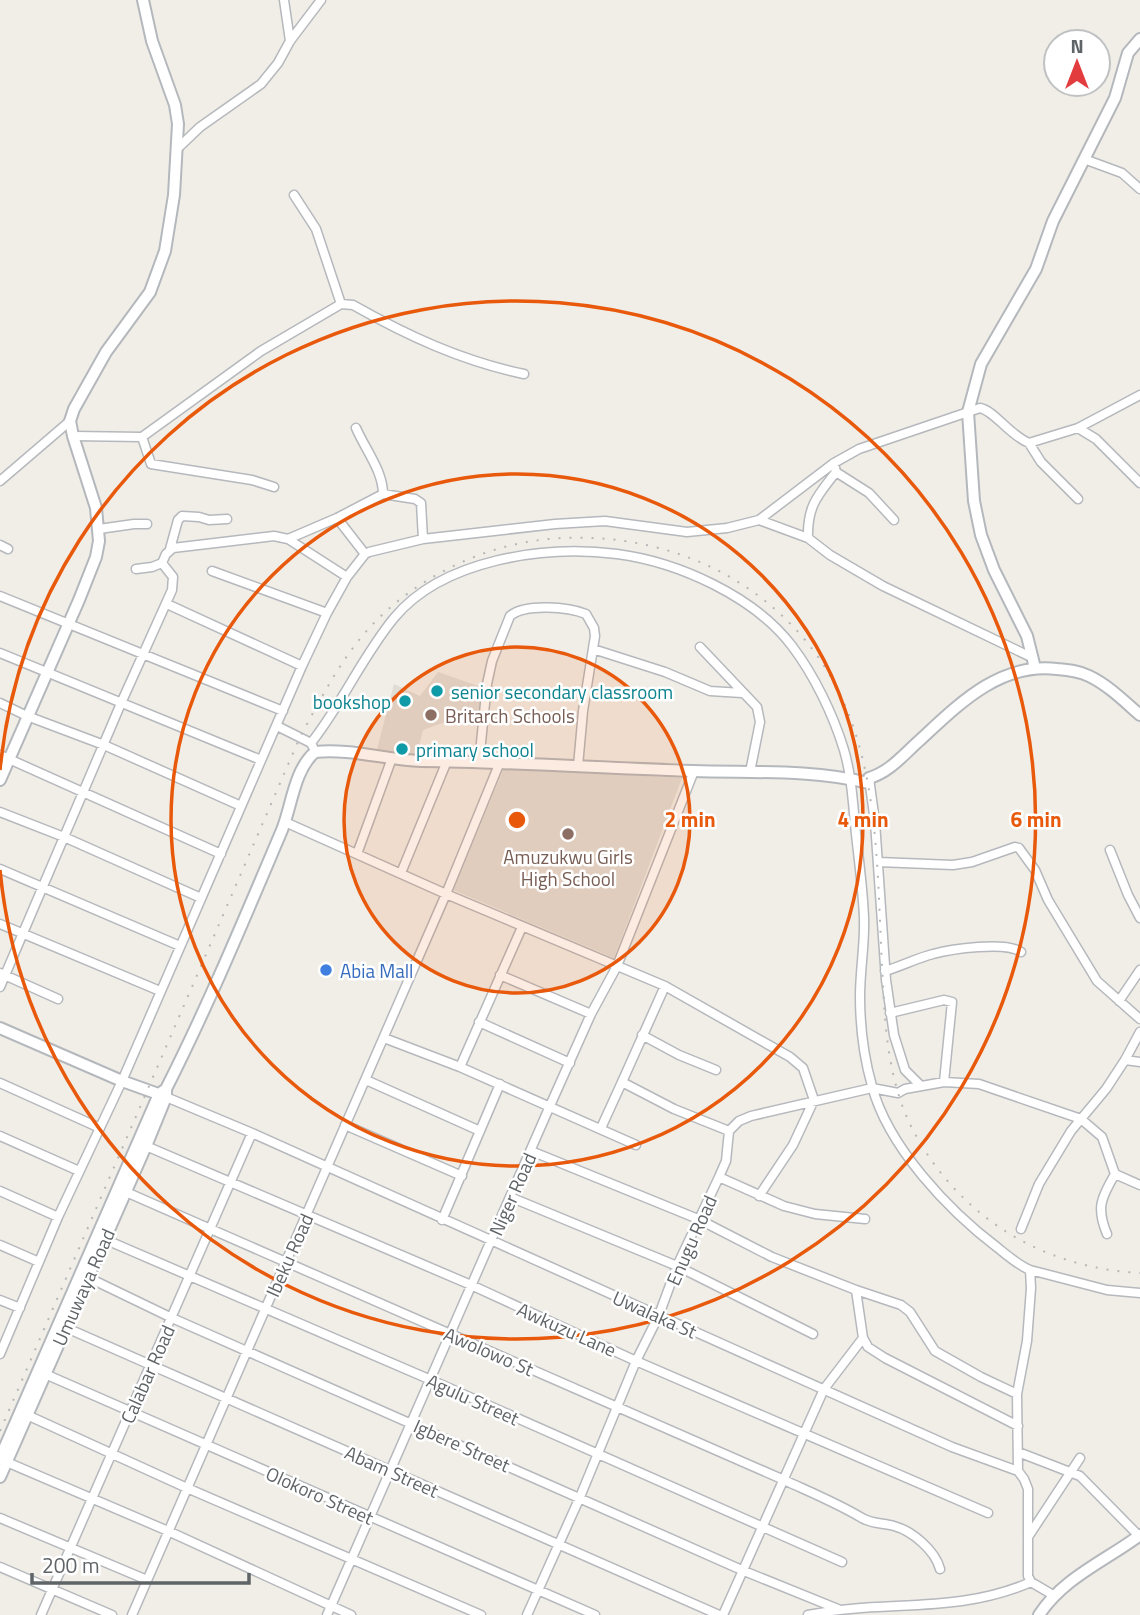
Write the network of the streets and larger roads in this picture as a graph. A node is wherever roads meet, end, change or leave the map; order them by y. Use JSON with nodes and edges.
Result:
{"nodes":[{"id":1,"x":143,"y":0,"type":"edge"},
{"id":2,"x":284,"y":0,"type":"edge"},
{"id":3,"x":321,"y":0,"type":"edge"},
{"id":4,"x":1140,"y":40,"type":"edge"},
{"id":5,"x":290,"y":41,"type":"junction"},
{"id":6,"x":178,"y":148,"type":"junction"},
{"id":7,"x":1084,"y":159,"type":"junction"},
{"id":8,"x":1140,"y":189,"type":"edge"},
{"id":9,"x":294,"y":195,"type":"dead end"},
{"id":10,"x":341,"y":304,"type":"junction"},
{"id":11,"x":524,"y":374,"type":"dead end"},
{"id":12,"x":1140,"y":395,"type":"edge"},
{"id":13,"x":968,"y":412,"type":"junction"},
{"id":14,"x":70,"y":421,"type":"junction"},
{"id":15,"x":356,"y":428,"type":"dead end"},
{"id":16,"x":1078,"y":428,"type":"junction"},
{"id":17,"x":73,"y":436,"type":"junction"},
{"id":18,"x":142,"y":437,"type":"junction"},
{"id":19,"x":1029,"y":443,"type":"junction"},
{"id":20,"x":835,"y":468,"type":"junction"},
{"id":21,"x":0,"y":481,"type":"edge"},
{"id":22,"x":1140,"y":483,"type":"edge"},
{"id":23,"x":274,"y":487,"type":"dead end"},
{"id":24,"x":383,"y":494,"type":"junction"},
{"id":25,"x":1078,"y":499,"type":"dead end"},
{"id":26,"x":337,"y":518,"type":"junction"},
{"id":27,"x":227,"y":519,"type":"dead end"},
{"id":28,"x":759,"y":520,"type":"junction"},
{"id":29,"x":894,"y":520,"type":"dead end"},
{"id":30,"x":148,"y":524,"type":"dead end"},
{"id":31,"x":99,"y":528,"type":"junction"},
{"id":32,"x":808,"y":538,"type":"junction"},
{"id":33,"x":288,"y":539,"type":"junction"},
{"id":34,"x":423,"y":539,"type":"junction"},
{"id":35,"x":170,"y":550,"type":"junction"},
{"id":36,"x":365,"y":554,"type":"junction"},
{"id":37,"x":162,"y":563,"type":"junction"},
{"id":38,"x":136,"y":569,"type":"dead end"},
{"id":39,"x":212,"y":571,"type":"dead end"},
{"id":40,"x":346,"y":577,"type":"junction"},
{"id":41,"x":0,"y":596,"type":"edge"},
{"id":42,"x":167,"y":604,"type":"junction"},
{"id":43,"x":327,"y":612,"type":"junction"},
{"id":44,"x":68,"y":625,"type":"junction"},
{"id":45,"x":700,"y":647,"type":"dead end"},
{"id":46,"x":593,"y":649,"type":"junction"},
{"id":47,"x":0,"y":653,"type":"edge"},
{"id":48,"x":144,"y":654,"type":"junction"},
{"id":49,"x":1033,"y":663,"type":"junction"},
{"id":50,"x":302,"y":666,"type":"junction"},
{"id":51,"x":46,"y":673,"type":"junction"},
{"id":52,"x":742,"y":693,"type":"junction"},
{"id":53,"x":122,"y":701,"type":"junction"},
{"id":54,"x":0,"y":703,"type":"edge"},
{"id":55,"x":283,"y":711,"type":"junction"},
{"id":56,"x":1140,"y":715,"type":"edge"},
{"id":57,"x":27,"y":716,"type":"junction"},
{"id":58,"x":277,"y":726,"type":"junction"},
{"id":59,"x":104,"y":745,"type":"junction"},
{"id":60,"x":313,"y":748,"type":"junction"},
{"id":61,"x":4,"y":757,"type":"edge"},
{"id":62,"x":392,"y":758,"type":"junction"},
{"id":63,"x":261,"y":760,"type":"junction"},
{"id":64,"x":447,"y":761,"type":"junction"},
{"id":65,"x":479,"y":762,"type":"junction"},
{"id":66,"x":500,"y":762,"type":"junction"},
{"id":67,"x":578,"y":766,"type":"junction"},
{"id":68,"x":694,"y":771,"type":"junction"},
{"id":69,"x":750,"y":772,"type":"junction"},
{"id":70,"x":850,"y":778,"type":"junction"},
{"id":71,"x":869,"y":778,"type":"junction"},
{"id":72,"x":0,"y":780,"type":"edge"},
{"id":73,"x":85,"y":792,"type":"junction"},
{"id":74,"x":242,"y":806,"type":"junction"},
{"id":75,"x":0,"y":812,"type":"edge"},
{"id":76,"x":285,"y":822,"type":"junction"},
{"id":77,"x":64,"y":838,"type":"junction"},
{"id":78,"x":1110,"y":850,"type":"dead end"},
{"id":79,"x":220,"y":854,"type":"junction"},
{"id":80,"x":357,"y":854,"type":"junction"},
{"id":81,"x":878,"y":862,"type":"junction"},
{"id":82,"x":0,"y":869,"type":"edge"},
{"id":83,"x":401,"y":873,"type":"junction"},
{"id":84,"x":44,"y":886,"type":"junction"},
{"id":85,"x":446,"y":894,"type":"junction"},
{"id":86,"x":201,"y":898,"type":"junction"},
{"id":87,"x":1140,"y":918,"type":"edge"},
{"id":88,"x":0,"y":924,"type":"edge"},
{"id":89,"x":522,"y":927,"type":"junction"},
{"id":90,"x":24,"y":933,"type":"junction"},
{"id":91,"x":180,"y":946,"type":"junction"},
{"id":92,"x":1021,"y":951,"type":"dead end"},
{"id":93,"x":617,"y":966,"type":"junction"},
{"id":94,"x":1140,"y":970,"type":"edge"},
{"id":95,"x":886,"y":971,"type":"junction"},
{"id":96,"x":3,"y":974,"type":"edge"},
{"id":97,"x":500,"y":975,"type":"junction"},
{"id":98,"x":665,"y":986,"type":"junction"},
{"id":99,"x":0,"y":987,"type":"edge"},
{"id":100,"x":160,"y":991,"type":"junction"},
{"id":101,"x":58,"y":999,"type":"dead end"},
{"id":102,"x":1119,"y":1001,"type":"junction"},
{"id":103,"x":890,"y":1013,"type":"junction"},
{"id":104,"x":592,"y":1014,"type":"junction"},
{"id":105,"x":1140,"y":1019,"type":"edge"},
{"id":106,"x":479,"y":1021,"type":"junction"},
{"id":107,"x":0,"y":1028,"type":"edge"},
{"id":108,"x":1140,"y":1032,"type":"edge"},
{"id":109,"x":642,"y":1035,"type":"junction"},
{"id":110,"x":384,"y":1038,"type":"junction"},
{"id":111,"x":1125,"y":1060,"type":"junction"},
{"id":112,"x":1140,"y":1062,"type":"edge"},
{"id":113,"x":570,"y":1063,"type":"junction"},
{"id":114,"x":460,"y":1067,"type":"junction"},
{"id":115,"x":716,"y":1070,"type":"dead end"},
{"id":116,"x":366,"y":1080,"type":"junction"},
{"id":117,"x":122,"y":1081,"type":"junction"},
{"id":118,"x":622,"y":1082,"type":"junction"},
{"id":119,"x":944,"y":1082,"type":"junction"},
{"id":120,"x":0,"y":1083,"type":"edge"},
{"id":121,"x":500,"y":1084,"type":"junction"},
{"id":122,"x":921,"y":1086,"type":"junction"},
{"id":123,"x":872,"y":1088,"type":"junction"},
{"id":124,"x":164,"y":1093,"type":"junction"},
{"id":125,"x":814,"y":1100,"type":"junction"},
{"id":126,"x":549,"y":1108,"type":"junction"},
{"id":127,"x":1081,"y":1119,"type":"junction"},
{"id":128,"x":345,"y":1125,"type":"junction"},
{"id":129,"x":100,"y":1128,"type":"junction"},
{"id":130,"x":601,"y":1128,"type":"junction"},
{"id":131,"x":481,"y":1131,"type":"junction"},
{"id":132,"x":729,"y":1131,"type":"junction"},
{"id":133,"x":252,"y":1133,"type":"junction"},
{"id":134,"x":0,"y":1136,"type":"edge"},
{"id":135,"x":636,"y":1145,"type":"dead end"},
{"id":136,"x":146,"y":1146,"type":"junction"},
{"id":137,"x":531,"y":1151,"type":"junction"},
{"id":138,"x":327,"y":1167,"type":"junction"},
{"id":139,"x":79,"y":1171,"type":"junction"},
{"id":140,"x":1115,"y":1174,"type":"junction"},
{"id":141,"x":462,"y":1176,"type":"junction"},
{"id":142,"x":719,"y":1177,"type":"junction"},
{"id":143,"x":230,"y":1181,"type":"junction"},
{"id":144,"x":1140,"y":1185,"type":"edge"},
{"id":145,"x":0,"y":1191,"type":"edge"},
{"id":146,"x":126,"y":1192,"type":"junction"},
{"id":147,"x":759,"y":1196,"type":"junction"},
{"id":148,"x":510,"y":1197,"type":"junction"},
{"id":149,"x":306,"y":1216,"type":"junction"},
{"id":150,"x":58,"y":1217,"type":"junction"},
{"id":151,"x":698,"y":1219,"type":"junction"},
{"id":152,"x":865,"y":1219,"type":"dead end"},
{"id":153,"x":442,"y":1220,"type":"junction"},
{"id":154,"x":1021,"y":1230,"type":"dead end"},
{"id":155,"x":211,"y":1231,"type":"junction"},
{"id":156,"x":1107,"y":1234,"type":"dead end"},
{"id":157,"x":104,"y":1239,"type":"junction"},
{"id":158,"x":491,"y":1241,"type":"junction"},
{"id":159,"x":0,"y":1245,"type":"edge"},
{"id":160,"x":39,"y":1262,"type":"junction"},
{"id":161,"x":286,"y":1263,"type":"junction"},
{"id":162,"x":677,"y":1266,"type":"junction"},
{"id":163,"x":1030,"y":1270,"type":"junction"},
{"id":164,"x":191,"y":1276,"type":"junction"},
{"id":165,"x":88,"y":1277,"type":"junction"},
{"id":166,"x":471,"y":1285,"type":"junction"},
{"id":167,"x":856,"y":1290,"type":"junction"},
{"id":168,"x":1140,"y":1293,"type":"edge"},
{"id":169,"x":0,"y":1300,"type":"edge"},
{"id":170,"x":20,"y":1308,"type":"junction"},
{"id":171,"x":265,"y":1310,"type":"junction"},
{"id":172,"x":659,"y":1315,"type":"junction"},
{"id":173,"x":172,"y":1318,"type":"junction"},
{"id":174,"x":62,"y":1325,"type":"junction"},
{"id":175,"x":450,"y":1334,"type":"junction"},
{"id":176,"x":813,"y":1334,"type":"dead end"},
{"id":177,"x":863,"y":1338,"type":"junction"},
{"id":178,"x":248,"y":1351,"type":"junction"},
{"id":179,"x":0,"y":1352,"type":"edge"},
{"id":180,"x":636,"y":1361,"type":"junction"},
{"id":181,"x":151,"y":1364,"type":"junction"},
{"id":182,"x":45,"y":1374,"type":"junction"},
{"id":183,"x":431,"y":1380,"type":"junction"},
{"id":184,"x":824,"y":1389,"type":"junction"},
{"id":185,"x":1017,"y":1394,"type":"junction"},
{"id":186,"x":227,"y":1397,"type":"junction"},
{"id":187,"x":617,"y":1406,"type":"junction"},
{"id":188,"x":130,"y":1410,"type":"junction"},
{"id":189,"x":27,"y":1415,"type":"junction"},
{"id":190,"x":412,"y":1423,"type":"junction"},
{"id":191,"x":1018,"y":1426,"type":"junction"},
{"id":192,"x":805,"y":1432,"type":"junction"},
{"id":193,"x":206,"y":1445,"type":"junction"},
{"id":194,"x":1018,"y":1452,"type":"junction"},
{"id":195,"x":112,"y":1454,"type":"junction"},
{"id":196,"x":596,"y":1454,"type":"junction"},
{"id":197,"x":1080,"y":1458,"type":"dead end"},
{"id":198,"x":2,"y":1460,"type":"edge"},
{"id":199,"x":390,"y":1471,"type":"junction"},
{"id":200,"x":1018,"y":1471,"type":"junction"},
{"id":201,"x":1072,"y":1472,"type":"junction"},
{"id":202,"x":0,"y":1477,"type":"edge"},
{"id":203,"x":783,"y":1480,"type":"junction"},
{"id":204,"x":187,"y":1488,"type":"junction"},
{"id":205,"x":580,"y":1497,"type":"junction"},
{"id":206,"x":92,"y":1498,"type":"junction"},
{"id":207,"x":988,"y":1513,"type":"dead end"},
{"id":208,"x":371,"y":1517,"type":"junction"},
{"id":209,"x":0,"y":1518,"type":"edge"},
{"id":210,"x":764,"y":1526,"type":"junction"},
{"id":211,"x":168,"y":1531,"type":"junction"},
{"id":212,"x":1139,"y":1536,"type":"edge"},
{"id":213,"x":1028,"y":1537,"type":"junction"},
{"id":214,"x":559,"y":1544,"type":"junction"},
{"id":215,"x":71,"y":1548,"type":"junction"},
{"id":216,"x":353,"y":1558,"type":"junction"},
{"id":217,"x":842,"y":1562,"type":"dead end"},
{"id":218,"x":0,"y":1567,"type":"edge"},
{"id":219,"x":940,"y":1569,"type":"dead end"},
{"id":220,"x":744,"y":1571,"type":"junction"},
{"id":221,"x":147,"y":1580,"type":"junction"},
{"id":222,"x":1031,"y":1582,"type":"junction"},
{"id":223,"x":52,"y":1590,"type":"junction"},
{"id":224,"x":539,"y":1590,"type":"junction"},
{"id":225,"x":1053,"y":1594,"type":"junction"},
{"id":226,"x":838,"y":1609,"type":"junction"},
{"id":227,"x":329,"y":1611,"type":"edge"},
{"id":228,"x":41,"y":1615,"type":"edge"},
{"id":229,"x":112,"y":1615,"type":"edge"},
{"id":230,"x":132,"y":1615,"type":"edge"},
{"id":231,"x":351,"y":1615,"type":"edge"},
{"id":232,"x":481,"y":1615,"type":"edge"},
{"id":233,"x":527,"y":1615,"type":"edge"},
{"id":234,"x":595,"y":1615,"type":"edge"},
{"id":235,"x":721,"y":1615,"type":"edge"},
{"id":236,"x":807,"y":1615,"type":"edge"},
{"id":237,"x":1039,"y":1615,"type":"edge"}],
"edges":[{"from":1,"to":6,"type":"street"},
{"from":2,"to":5,"type":"street"},
{"from":3,"to":5,"type":"street"},
{"from":4,"to":7,"type":"street"},
{"from":5,"to":6,"type":"street"},
{"from":6,"to":14,"type":"street"},
{"from":7,"to":8,"type":"street"},
{"from":7,"to":13,"type":"street"},
{"from":9,"to":10,"type":"street"},
{"from":10,"to":11,"type":"street"},
{"from":10,"to":18,"type":"street"},
{"from":12,"to":16,"type":"street"},
{"from":13,"to":19,"type":"street"},
{"from":13,"to":20,"type":"street"},
{"from":13,"to":49,"type":"street"},
{"from":14,"to":17,"type":"street"},
{"from":14,"to":21,"type":"street"},
{"from":15,"to":24,"type":"street"},
{"from":16,"to":19,"type":"street"},
{"from":16,"to":22,"type":"street"},
{"from":17,"to":18,"type":"street"},
{"from":17,"to":31,"type":"street"},
{"from":18,"to":23,"type":"street"},
{"from":19,"to":25,"type":"street"},
{"from":20,"to":28,"type":"street"},
{"from":20,"to":29,"type":"street"},
{"from":20,"to":32,"type":"street"},
{"from":24,"to":26,"type":"street"},
{"from":24,"to":34,"type":"street"},
{"from":26,"to":33,"type":"street"},
{"from":26,"to":36,"type":"street"},
{"from":27,"to":35,"type":"street"},
{"from":28,"to":32,"type":"street"},
{"from":28,"to":34,"type":"street"},
{"from":30,"to":31,"type":"street"},
{"from":31,"to":44,"type":"street"},
{"from":32,"to":49,"type":"street"},
{"from":33,"to":35,"type":"street"},
{"from":33,"to":40,"type":"street"},
{"from":34,"to":36,"type":"street"},
{"from":35,"to":37,"type":"street"},
{"from":36,"to":40,"type":"street"},
{"from":37,"to":38,"type":"street"},
{"from":37,"to":42,"type":"street"},
{"from":39,"to":43,"type":"street"},
{"from":40,"to":43,"type":"street"},
{"from":41,"to":44,"type":"street"},
{"from":42,"to":48,"type":"street"},
{"from":42,"to":50,"type":"street"},
{"from":43,"to":50,"type":"street"},
{"from":44,"to":48,"type":"street"},
{"from":44,"to":51,"type":"street"},
{"from":45,"to":52,"type":"street"},
{"from":46,"to":52,"type":"street"},
{"from":46,"to":65,"type":"street"},
{"from":46,"to":67,"type":"street"},
{"from":47,"to":51,"type":"street"},
{"from":48,"to":53,"type":"street"},
{"from":48,"to":55,"type":"street"},
{"from":49,"to":56,"type":"street"},
{"from":49,"to":71,"type":"street"},
{"from":50,"to":55,"type":"street"},
{"from":51,"to":53,"type":"street"},
{"from":51,"to":57,"type":"street"},
{"from":52,"to":69,"type":"street"},
{"from":53,"to":59,"type":"street"},
{"from":53,"to":63,"type":"street"},
{"from":54,"to":57,"type":"street"},
{"from":55,"to":58,"type":"street"},
{"from":57,"to":59,"type":"street"},
{"from":57,"to":61,"type":"street"},
{"from":58,"to":60,"type":"street"},
{"from":58,"to":63,"type":"street"},
{"from":59,"to":73,"type":"street"},
{"from":59,"to":74,"type":"street"},
{"from":60,"to":62,"type":"street"},
{"from":60,"to":70,"type":"street"},
{"from":60,"to":76,"type":"street"},
{"from":61,"to":72,"type":"street"},
{"from":61,"to":73,"type":"street"},
{"from":62,"to":64,"type":"street"},
{"from":62,"to":80,"type":"street"},
{"from":63,"to":74,"type":"street"},
{"from":64,"to":65,"type":"street"},
{"from":64,"to":83,"type":"street"},
{"from":65,"to":66,"type":"street"},
{"from":66,"to":67,"type":"street"},
{"from":66,"to":85,"type":"street","name":"Ibeku Road"},
{"from":67,"to":68,"type":"street"},
{"from":68,"to":69,"type":"street"},
{"from":68,"to":93,"type":"street","name":"Niger Road"},
{"from":69,"to":70,"type":"street"},
{"from":70,"to":71,"type":"street"},
{"from":70,"to":123,"type":"street"},
{"from":71,"to":81,"type":"street"},
{"from":73,"to":77,"type":"street"},
{"from":73,"to":79,"type":"street"},
{"from":74,"to":79,"type":"street"},
{"from":75,"to":77,"type":"street"},
{"from":76,"to":80,"type":"street"},
{"from":76,"to":124,"type":"street"},
{"from":77,"to":84,"type":"street"},
{"from":77,"to":86,"type":"street"},
{"from":78,"to":87,"type":"street"},
{"from":79,"to":86,"type":"street"},
{"from":80,"to":83,"type":"street"},
{"from":81,"to":95,"type":"street"},
{"from":81,"to":102,"type":"street"},
{"from":82,"to":84,"type":"street"},
{"from":83,"to":85,"type":"street"},
{"from":84,"to":90,"type":"street"},
{"from":84,"to":91,"type":"street"},
{"from":85,"to":89,"type":"street"},
{"from":85,"to":110,"type":"street","name":"Ibeku Road"},
{"from":86,"to":91,"type":"street"},
{"from":88,"to":90,"type":"street"},
{"from":89,"to":93,"type":"street"},
{"from":89,"to":97,"type":"street"},
{"from":90,"to":96,"type":"street"},
{"from":90,"to":100,"type":"street"},
{"from":91,"to":100,"type":"street"},
{"from":92,"to":95,"type":"street"},
{"from":93,"to":98,"type":"street"},
{"from":93,"to":104,"type":"street","name":"Niger Road"},
{"from":94,"to":102,"type":"street"},
{"from":95,"to":103,"type":"street"},
{"from":96,"to":99,"type":"street"},
{"from":96,"to":101,"type":"street"},
{"from":97,"to":104,"type":"street"},
{"from":97,"to":106,"type":"street"},
{"from":98,"to":109,"type":"street"},
{"from":98,"to":125,"type":"street"},
{"from":100,"to":117,"type":"street"},
{"from":102,"to":105,"type":"street"},
{"from":103,"to":119,"type":"street"},
{"from":103,"to":122,"type":"street"},
{"from":104,"to":113,"type":"street","name":"Niger Road"},
{"from":106,"to":113,"type":"street"},
{"from":106,"to":114,"type":"street"},
{"from":107,"to":117,"type":"street"},
{"from":108,"to":111,"type":"street"},
{"from":109,"to":115,"type":"street"},
{"from":109,"to":118,"type":"street"},
{"from":110,"to":114,"type":"street"},
{"from":110,"to":116,"type":"street","name":"Ibeku Road"},
{"from":111,"to":112,"type":"street"},
{"from":111,"to":127,"type":"street"},
{"from":113,"to":126,"type":"street","name":"Niger Road"},
{"from":114,"to":121,"type":"street"},
{"from":116,"to":128,"type":"street","name":"Ibeku Road"},
{"from":116,"to":131,"type":"street"},
{"from":117,"to":124,"type":"street"},
{"from":117,"to":129,"type":"street"},
{"from":118,"to":130,"type":"street"},
{"from":118,"to":132,"type":"street"},
{"from":119,"to":122,"type":"street"},
{"from":119,"to":127,"type":"street"},
{"from":120,"to":129,"type":"street"},
{"from":121,"to":126,"type":"street"},
{"from":121,"to":131,"type":"street"},
{"from":122,"to":123,"type":"street"},
{"from":123,"to":125,"type":"street"},
{"from":123,"to":163,"type":"street"},
{"from":124,"to":133,"type":"street","name":"Uwalaka St"},
{"from":124,"to":136,"type":"street","name":"Umuwaya Road"},
{"from":124,"to":174,"type":"street","name":"Umuwaya Road"},
{"from":125,"to":132,"type":"street"},
{"from":125,"to":147,"type":"street"},
{"from":126,"to":130,"type":"street"},
{"from":126,"to":137,"type":"street","name":"Niger Road"},
{"from":127,"to":140,"type":"street"},
{"from":127,"to":154,"type":"street"},
{"from":128,"to":138,"type":"street","name":"Ibeku Road"},
{"from":128,"to":141,"type":"street"},
{"from":129,"to":139,"type":"street"},
{"from":130,"to":135,"type":"street"},
{"from":131,"to":141,"type":"street"},
{"from":132,"to":142,"type":"street","name":"Enugu Road"},
{"from":133,"to":138,"type":"street","name":"Uwalaka St"},
{"from":133,"to":143,"type":"street","name":"Calabar Road"},
{"from":134,"to":139,"type":"street"},
{"from":136,"to":143,"type":"street","name":"Awkuzu Lane"},
{"from":136,"to":146,"type":"street","name":"Umuwaya Road"},
{"from":137,"to":148,"type":"street","name":"Niger Road"},
{"from":137,"to":151,"type":"street"},
{"from":138,"to":149,"type":"street","name":"Ibeku Road"},
{"from":138,"to":153,"type":"street","name":"Uwalaka St"},
{"from":139,"to":150,"type":"street"},
{"from":140,"to":144,"type":"street"},
{"from":140,"to":156,"type":"street"},
{"from":141,"to":153,"type":"street"},
{"from":142,"to":147,"type":"street"},
{"from":142,"to":151,"type":"street","name":"Enugu Road"},
{"from":143,"to":149,"type":"street","name":"Awkuzu Lane"},
{"from":143,"to":155,"type":"street","name":"Calabar Road"},
{"from":145,"to":150,"type":"street"},
{"from":146,"to":155,"type":"street","name":"Awolowo St"},
{"from":146,"to":157,"type":"street","name":"Umuwaya Road"},
{"from":147,"to":152,"type":"street"},
{"from":148,"to":158,"type":"street","name":"Niger Road"},
{"from":148,"to":162,"type":"street"},
{"from":149,"to":161,"type":"street","name":"Ibeku Road"},
{"from":149,"to":166,"type":"street","name":"Awkuzu Lane"},
{"from":150,"to":160,"type":"street"},
{"from":151,"to":162,"type":"street","name":"Enugu Road"},
{"from":151,"to":167,"type":"street"},
{"from":153,"to":158,"type":"street","name":"Uwalaka St"},
{"from":155,"to":161,"type":"street","name":"Awolowo St"},
{"from":155,"to":164,"type":"street","name":"Calabar Road"},
{"from":157,"to":164,"type":"street","name":"Agulu Street"},
{"from":157,"to":165,"type":"street","name":"Umuwaya Road"},
{"from":158,"to":166,"type":"street","name":"Niger Road"},
{"from":158,"to":172,"type":"street","name":"Uwalaka St"},
{"from":159,"to":160,"type":"street"},
{"from":160,"to":170,"type":"street"},
{"from":161,"to":171,"type":"street","name":"Ibeku Road"},
{"from":161,"to":175,"type":"street","name":"Awolowo St"},
{"from":162,"to":172,"type":"street","name":"Enugu Road"},
{"from":162,"to":176,"type":"street"},
{"from":163,"to":168,"type":"street"},
{"from":163,"to":185,"type":"street"},
{"from":164,"to":171,"type":"street","name":"Agulu Street"},
{"from":164,"to":173,"type":"street","name":"Calabar Road"},
{"from":165,"to":173,"type":"street","name":"Igbere Street"},
{"from":165,"to":174,"type":"street","name":"Umuwaya Road"},
{"from":166,"to":175,"type":"street","name":"Niger Road"},
{"from":166,"to":180,"type":"street","name":"Awkuzu Lane"},
{"from":167,"to":177,"type":"street"},
{"from":167,"to":185,"type":"street"},
{"from":169,"to":170,"type":"street"},
{"from":170,"to":179,"type":"street"},
{"from":171,"to":178,"type":"street","name":"Ibeku Road"},
{"from":171,"to":183,"type":"street","name":"Agulu Street"},
{"from":172,"to":180,"type":"street","name":"Enugu Road"},
{"from":172,"to":184,"type":"street","name":"Uwalaka St"},
{"from":173,"to":178,"type":"street","name":"Igbere Street"},
{"from":173,"to":181,"type":"street","name":"Calabar Road"},
{"from":174,"to":181,"type":"street","name":"Abam Street"},
{"from":174,"to":182,"type":"street","name":"Umuwaya Road"},
{"from":174,"to":198,"type":"street","name":"Umuwaya Road"},
{"from":175,"to":183,"type":"street","name":"Niger Road"},
{"from":175,"to":187,"type":"street","name":"Awolowo St"},
{"from":177,"to":184,"type":"street"},
{"from":177,"to":191,"type":"street"},
{"from":178,"to":186,"type":"street","name":"Ibeku Road"},
{"from":178,"to":190,"type":"street","name":"Igbere Street"},
{"from":180,"to":187,"type":"street","name":"Enugu Road"},
{"from":180,"to":192,"type":"street","name":"Awkuzu Lane"},
{"from":181,"to":186,"type":"street","name":"Abam Street"},
{"from":181,"to":188,"type":"street","name":"Calabar Road"},
{"from":182,"to":188,"type":"street","name":"Olokoro Street"},
{"from":182,"to":189,"type":"street","name":"Umuwaya Road"},
{"from":183,"to":190,"type":"street","name":"Niger Road"},
{"from":183,"to":196,"type":"street","name":"Agulu Street"},
{"from":184,"to":192,"type":"street"},
{"from":184,"to":200,"type":"street","name":"Uwalaka St"},
{"from":185,"to":191,"type":"street"},
{"from":186,"to":193,"type":"street","name":"Ibeku Road"},
{"from":186,"to":199,"type":"street","name":"Abam Street"},
{"from":187,"to":196,"type":"street","name":"Enugu Road"},
{"from":187,"to":203,"type":"street","name":"Awolowo St"},
{"from":188,"to":193,"type":"street","name":"Olokoro Street"},
{"from":188,"to":195,"type":"street","name":"Calabar Road"},
{"from":189,"to":195,"type":"street"},
{"from":189,"to":198,"type":"street","name":"Umuwaya Road"},
{"from":190,"to":199,"type":"street","name":"Niger Road"},
{"from":190,"to":205,"type":"street","name":"Igbere Street"},
{"from":191,"to":194,"type":"street"},
{"from":192,"to":203,"type":"street"},
{"from":192,"to":207,"type":"street","name":"Awkuzu Lane"},
{"from":193,"to":204,"type":"street","name":"Ibeku Road"},
{"from":193,"to":208,"type":"street","name":"Olokoro Street"},
{"from":194,"to":200,"type":"street"},
{"from":194,"to":201,"type":"street"},
{"from":195,"to":204,"type":"street"},
{"from":195,"to":206,"type":"street","name":"Calabar Road"},
{"from":196,"to":205,"type":"street","name":"Enugu Road"},
{"from":196,"to":210,"type":"street","name":"Agulu Street"},
{"from":197,"to":201,"type":"street"},
{"from":198,"to":202,"type":"street","name":"Umuwaya Road"},
{"from":198,"to":206,"type":"street"},
{"from":199,"to":208,"type":"street","name":"Niger Road"},
{"from":199,"to":214,"type":"street","name":"Abam Street"},
{"from":200,"to":213,"type":"street"},
{"from":201,"to":212,"type":"street"},
{"from":201,"to":213,"type":"street"},
{"from":203,"to":210,"type":"street"},
{"from":203,"to":219,"type":"street","name":"Awolowo St"},
{"from":204,"to":211,"type":"street","name":"Ibeku Road"},
{"from":204,"to":216,"type":"street"},
{"from":205,"to":214,"type":"street","name":"Enugu Road"},
{"from":205,"to":220,"type":"street","name":"Igbere Street"},
{"from":206,"to":211,"type":"street"},
{"from":206,"to":215,"type":"street","name":"Calabar Road"},
{"from":208,"to":216,"type":"street","name":"Niger Road"},
{"from":208,"to":224,"type":"street","name":"Olokoro Street"},
{"from":209,"to":215,"type":"street"},
{"from":210,"to":217,"type":"street","name":"Agulu Street"},
{"from":210,"to":220,"type":"street"},
{"from":211,"to":221,"type":"street","name":"Ibeku Road"},
{"from":211,"to":227,"type":"street"},
{"from":212,"to":225,"type":"street"},
{"from":213,"to":222,"type":"street"},
{"from":214,"to":224,"type":"street","name":"Enugu Road"},
{"from":214,"to":235,"type":"street","name":"Abam Street"},
{"from":215,"to":221,"type":"street"},
{"from":215,"to":223,"type":"street","name":"Calabar Road"},
{"from":216,"to":227,"type":"street","name":"Niger Road"},
{"from":216,"to":232,"type":"street"},
{"from":218,"to":223,"type":"street"},
{"from":220,"to":226,"type":"street","name":"Igbere Street"},
{"from":220,"to":235,"type":"street"},
{"from":221,"to":230,"type":"street","name":"Ibeku Road"},
{"from":222,"to":225,"type":"street"},
{"from":222,"to":226,"type":"street"},
{"from":223,"to":228,"type":"street","name":"Calabar Road"},
{"from":223,"to":229,"type":"street"},
{"from":224,"to":233,"type":"street","name":"Enugu Road"},
{"from":224,"to":234,"type":"street","name":"Olokoro Street"},
{"from":225,"to":237,"type":"street"},
{"from":226,"to":236,"type":"street"},
{"from":227,"to":231,"type":"street"}]}
